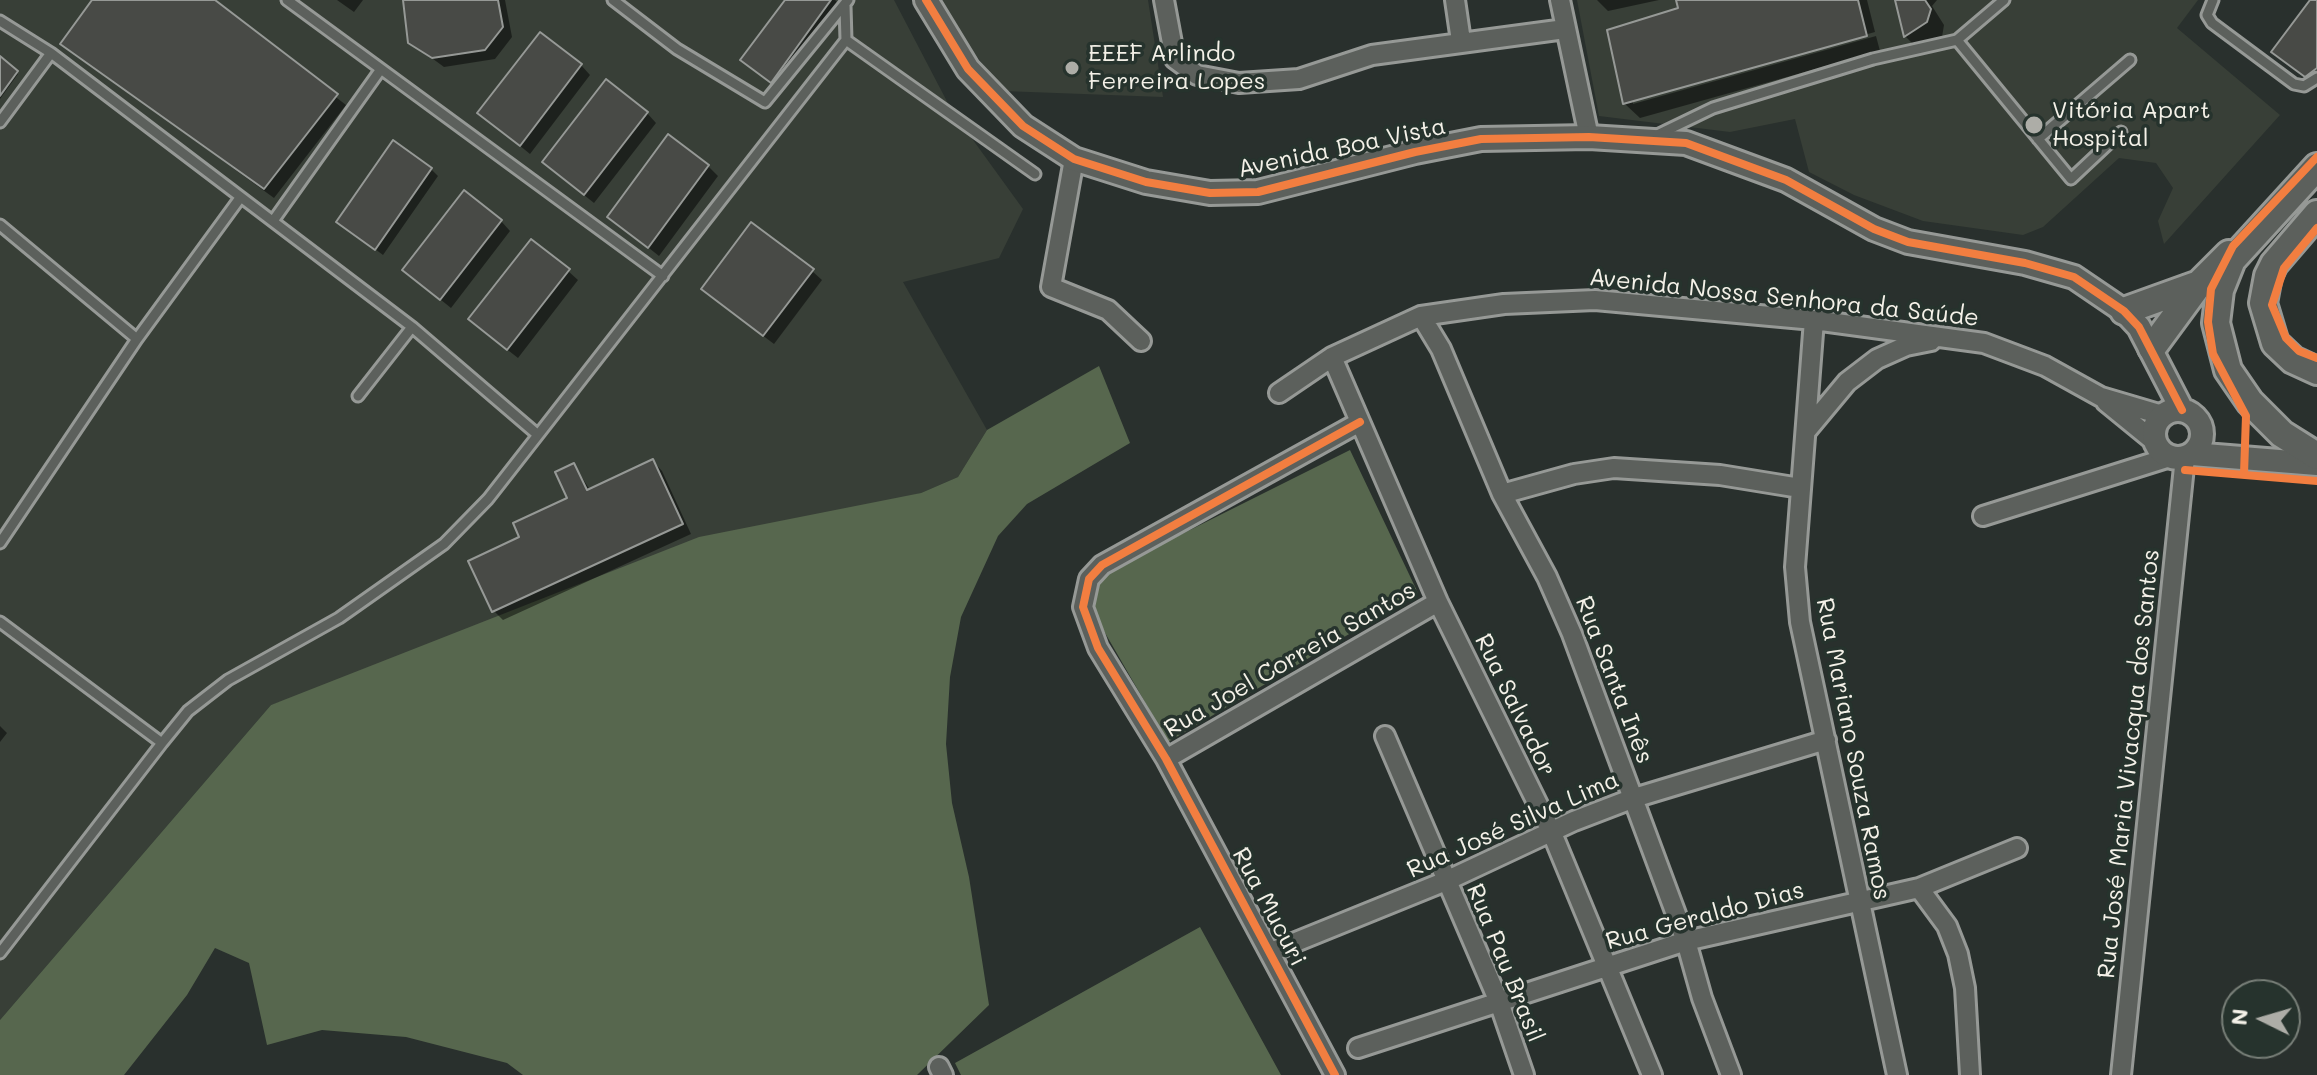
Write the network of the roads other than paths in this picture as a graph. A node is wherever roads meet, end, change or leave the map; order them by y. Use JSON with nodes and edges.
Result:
{"nodes":[{"id":1,"x":287,"y":0,"type":"edge"},
{"id":2,"x":613,"y":0,"type":"edge"},
{"id":3,"x":926,"y":0,"type":"edge"},
{"id":4,"x":1164,"y":0,"type":"edge"},
{"id":5,"x":1455,"y":0,"type":"edge"},
{"id":6,"x":1560,"y":0,"type":"edge"},
{"id":7,"x":2004,"y":0,"type":"edge"},
{"id":8,"x":2213,"y":0,"type":"edge"},
{"id":9,"x":846,"y":3,"type":"edge"},
{"id":10,"x":0,"y":21,"type":"edge"},
{"id":11,"x":1565,"y":29,"type":"junction"},
{"id":12,"x":846,"y":40,"type":"junction"},
{"id":13,"x":1957,"y":40,"type":"junction"},
{"id":14,"x":1461,"y":41,"type":"junction"},
{"id":15,"x":51,"y":53,"type":"junction"},
{"id":16,"x":2130,"y":60,"type":"dead end"},
{"id":17,"x":381,"y":69,"type":"junction"},
{"id":18,"x":2317,"y":78,"type":"edge"},
{"id":19,"x":0,"y":122,"type":"edge"},
{"id":20,"x":2121,"y":132,"type":"dead end"},
{"id":21,"x":1589,"y":137,"type":"junction"},
{"id":22,"x":2038,"y":139,"type":"junction"},
{"id":23,"x":1646,"y":141,"type":"junction"},
{"id":24,"x":1074,"y":159,"type":"junction"},
{"id":25,"x":2311,"y":173,"type":"edge"},
{"id":26,"x":1035,"y":174,"type":"dead end"},
{"id":27,"x":240,"y":198,"type":"junction"},
{"id":28,"x":2317,"y":214,"type":"edge"},
{"id":29,"x":273,"y":221,"type":"junction"},
{"id":30,"x":0,"y":225,"type":"edge"},
{"id":31,"x":663,"y":276,"type":"junction"},
{"id":32,"x":2199,"y":284,"type":"junction"},
{"id":33,"x":2124,"y":311,"type":"junction"},
{"id":34,"x":1421,"y":316,"type":"junction"},
{"id":35,"x":1814,"y":320,"type":"junction"},
{"id":36,"x":412,"y":327,"type":"junction"},
{"id":37,"x":1947,"y":338,"type":"junction"},
{"id":38,"x":137,"y":339,"type":"junction"},
{"id":39,"x":1141,"y":341,"type":"dead end"},
{"id":40,"x":2152,"y":348,"type":"junction"},
{"id":41,"x":1332,"y":357,"type":"junction"},
{"id":42,"x":2317,"y":371,"type":"edge"},
{"id":43,"x":1279,"y":393,"type":"dead end"},
{"id":44,"x":358,"y":396,"type":"dead end"},
{"id":45,"x":2101,"y":397,"type":"junction"},
{"id":46,"x":2172,"y":412,"type":"junction"},
{"id":47,"x":1360,"y":422,"type":"junction"},
{"id":48,"x":1807,"y":430,"type":"junction"},
{"id":49,"x":538,"y":435,"type":"junction"},
{"id":50,"x":2176,"y":453,"type":"junction"},
{"id":51,"x":2317,"y":456,"type":"edge"},
{"id":52,"x":2317,"y":464,"type":"edge"},
{"id":53,"x":1800,"y":488,"type":"junction"},
{"id":54,"x":1502,"y":494,"type":"junction"},
{"id":55,"x":1983,"y":516,"type":"dead end"},
{"id":56,"x":0,"y":543,"type":"edge"},
{"id":57,"x":1438,"y":602,"type":"junction"},
{"id":58,"x":0,"y":622,"type":"edge"},
{"id":59,"x":1385,"y":736,"type":"dead end"},
{"id":60,"x":1826,"y":740,"type":"junction"},
{"id":61,"x":162,"y":743,"type":"junction"},
{"id":62,"x":1166,"y":759,"type":"junction"},
{"id":63,"x":1634,"y":798,"type":"junction"},
{"id":64,"x":1552,"y":833,"type":"junction"},
{"id":65,"x":2017,"y":848,"type":"dead end"},
{"id":66,"x":1446,"y":881,"type":"junction"},
{"id":67,"x":1919,"y":888,"type":"junction"},
{"id":68,"x":1858,"y":902,"type":"junction"},
{"id":69,"x":1686,"y":941,"type":"junction"},
{"id":70,"x":1271,"y":952,"type":"junction"},
{"id":71,"x":0,"y":953,"type":"edge"},
{"id":72,"x":1606,"y":967,"type":"junction"},
{"id":73,"x":1499,"y":1002,"type":"junction"},
{"id":74,"x":1358,"y":1048,"type":"dead end"},
{"id":75,"x":1335,"y":1075,"type":"edge"},
{"id":76,"x":1524,"y":1075,"type":"edge"},
{"id":77,"x":1652,"y":1075,"type":"edge"},
{"id":78,"x":1731,"y":1075,"type":"edge"},
{"id":79,"x":1897,"y":1075,"type":"edge"},
{"id":80,"x":1970,"y":1075,"type":"edge"},
{"id":81,"x":2121,"y":1075,"type":"edge"}],
"edges":[{"from":1,"to":17,"type":"lane"},
{"from":2,"to":9,"type":"lane"},
{"from":3,"to":24,"type":"street","name":"Avenida Boa Vista"},
{"from":4,"to":14,"type":"street"},
{"from":5,"to":14,"type":"street"},
{"from":6,"to":11,"type":"street"},
{"from":7,"to":13,"type":"lane"},
{"from":8,"to":18,"type":"lane"},
{"from":9,"to":12,"type":"lane"},
{"from":10,"to":15,"type":"lane"},
{"from":11,"to":14,"type":"street"},
{"from":11,"to":21,"type":"street"},
{"from":12,"to":26,"type":"lane"},
{"from":12,"to":31,"type":"lane"},
{"from":13,"to":22,"type":"lane"},
{"from":13,"to":23,"type":"lane"},
{"from":15,"to":19,"type":"lane"},
{"from":15,"to":27,"type":"lane"},
{"from":16,"to":22,"type":"lane"},
{"from":17,"to":29,"type":"lane"},
{"from":17,"to":31,"type":"lane"},
{"from":20,"to":22,"type":"lane"},
{"from":21,"to":23,"type":"street","name":"Avenida Boa Vista"},
{"from":21,"to":24,"type":"street","name":"Avenida Boa Vista"},
{"from":23,"to":33,"type":"street","name":"Avenida Boa Vista"},
{"from":24,"to":39,"type":"street"},
{"from":25,"to":32,"type":"main road"},
{"from":25,"to":51,"type":"main road"},
{"from":27,"to":29,"type":"lane"},
{"from":27,"to":38,"type":"lane"},
{"from":28,"to":42,"type":"main road"},
{"from":29,"to":36,"type":"lane"},
{"from":30,"to":38,"type":"lane"},
{"from":31,"to":49,"type":"lane"},
{"from":32,"to":33,"type":"main road"},
{"from":32,"to":40,"type":"main road"},
{"from":33,"to":40,"type":"street","name":"Avenida Boa Vista"},
{"from":34,"to":35,"type":"street","name":"Avenida Nossa Senhora da Saúde"},
{"from":34,"to":41,"type":"street","name":"Avenida Nossa Senhora da Saúde"},
{"from":34,"to":54,"type":"street","name":"Rua Santa Inês"},
{"from":35,"to":37,"type":"street","name":"Avenida Nossa Senhora da Saúde"},
{"from":35,"to":48,"type":"street","name":"Rua Mariano Souza Ramos"},
{"from":36,"to":44,"type":"lane"},
{"from":36,"to":49,"type":"lane"},
{"from":37,"to":45,"type":"street","name":"Avenida Nossa Senhora da Saúde"},
{"from":37,"to":48,"type":"street"},
{"from":38,"to":56,"type":"lane"},
{"from":40,"to":46,"type":"street","name":"Avenida Boa Vista"},
{"from":41,"to":43,"type":"street","name":"Avenida Nossa Senhora da Saúde"},
{"from":41,"to":47,"type":"street","name":"Rua Salvador"},
{"from":45,"to":46,"type":"street","name":"Avenida Nossa Senhora da Saúde"},
{"from":45,"to":50,"type":"street","name":"Avenida Nossa Senhora da Saúde"},
{"from":46,"to":50,"type":"street"},
{"from":46,"to":50,"type":"street"},
{"from":47,"to":57,"type":"street","name":"Rua Salvador"},
{"from":47,"to":62,"type":"street","name":"Rua Mucuri"},
{"from":48,"to":53,"type":"street","name":"Rua Mariano Souza Ramos"},
{"from":49,"to":61,"type":"lane"},
{"from":50,"to":52,"type":"street"},
{"from":50,"to":55,"type":"street"},
{"from":50,"to":81,"type":"street","name":"Rua José Maria Vivacqua dos Santos"},
{"from":53,"to":54,"type":"street"},
{"from":53,"to":60,"type":"street","name":"Rua Mariano Souza Ramos"},
{"from":54,"to":63,"type":"street","name":"Rua Santa Inês"},
{"from":57,"to":62,"type":"street","name":"Rua Joel Correia Santos"},
{"from":57,"to":64,"type":"street","name":"Rua Salvador"},
{"from":58,"to":61,"type":"lane"},
{"from":59,"to":66,"type":"street","name":"Rua Pau Brasil"},
{"from":60,"to":63,"type":"street","name":"Rua José Silva Lima"},
{"from":60,"to":68,"type":"street","name":"Rua Mariano Souza Ramos"},
{"from":61,"to":71,"type":"lane"},
{"from":62,"to":70,"type":"street","name":"Rua Mucuri"},
{"from":63,"to":64,"type":"street","name":"Rua José Silva Lima"},
{"from":63,"to":69,"type":"street","name":"Rua Santa Inês"},
{"from":64,"to":66,"type":"street","name":"Rua José Silva Lima"},
{"from":64,"to":72,"type":"street","name":"Rua Salvador"},
{"from":65,"to":67,"type":"street","name":"Rua Geraldo Dias"},
{"from":66,"to":70,"type":"street","name":"Rua José Silva Lima"},
{"from":66,"to":73,"type":"street","name":"Rua Pau Brasil"},
{"from":67,"to":68,"type":"street","name":"Rua Geraldo Dias"},
{"from":67,"to":80,"type":"street"},
{"from":68,"to":69,"type":"street","name":"Rua Geraldo Dias"},
{"from":68,"to":79,"type":"street","name":"Rua Mariano Souza Ramos"},
{"from":69,"to":72,"type":"street","name":"Rua Geraldo Dias"},
{"from":69,"to":78,"type":"street","name":"Rua Santa Inês"},
{"from":70,"to":75,"type":"street","name":"Rua Mucuri"},
{"from":72,"to":73,"type":"street","name":"Rua Geraldo Dias"},
{"from":72,"to":77,"type":"street","name":"Rua Salvador"},
{"from":73,"to":74,"type":"street","name":"Rua Geraldo Dias"},
{"from":73,"to":76,"type":"street","name":"Rua Pau Brasil"}]}
